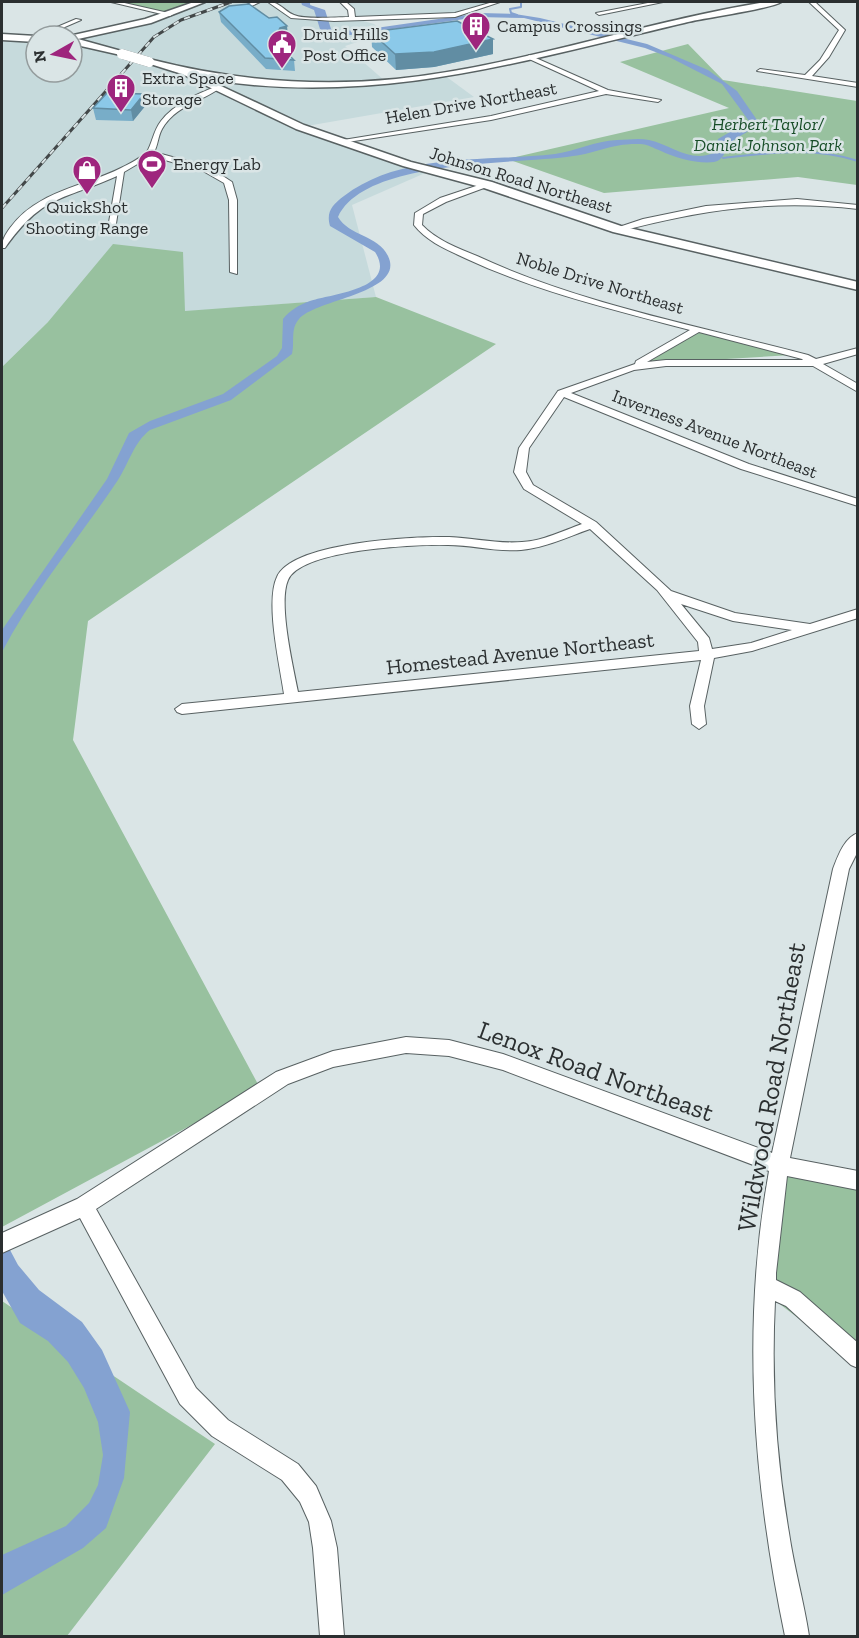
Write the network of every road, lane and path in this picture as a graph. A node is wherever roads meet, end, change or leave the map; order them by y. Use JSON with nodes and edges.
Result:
{"nodes":[{"id":1,"x":114,"y":2,"type":"edge"},
{"id":2,"x":201,"y":2,"type":"edge"},
{"id":3,"x":257,"y":2,"type":"edge"},
{"id":4,"x":271,"y":2,"type":"edge"},
{"id":5,"x":344,"y":2,"type":"edge"},
{"id":6,"x":497,"y":2,"type":"edge"},
{"id":7,"x":660,"y":2,"type":"edge"},
{"id":8,"x":777,"y":2,"type":"edge"},
{"id":9,"x":812,"y":2,"type":"edge"},
{"id":10,"x":235,"y":12,"type":"edge"},
{"id":11,"x":599,"y":12,"type":"dead end"},
{"id":12,"x":170,"y":14,"type":"junction"},
{"id":13,"x":352,"y":18,"type":"junction"},
{"id":14,"x":78,"y":20,"type":"dead end"},
{"id":15,"x":69,"y":24,"type":"edge"},
{"id":16,"x":84,"y":37,"type":"edge"},
{"id":17,"x":2,"y":38,"type":"edge"},
{"id":18,"x":24,"y":38,"type":"edge"},
{"id":19,"x":84,"y":43,"type":"edge"},
{"id":20,"x":529,"y":57,"type":"junction"},
{"id":21,"x":760,"y":71,"type":"dead end"},
{"id":22,"x":186,"y":73,"type":"junction"},
{"id":23,"x":806,"y":78,"type":"junction"},
{"id":24,"x":231,"y":80,"type":"junction"},
{"id":25,"x":858,"y":85,"type":"edge"},
{"id":26,"x":217,"y":88,"type":"junction"},
{"id":27,"x":606,"y":92,"type":"junction"},
{"id":28,"x":658,"y":100,"type":"dead end"},
{"id":29,"x":341,"y":141,"type":"junction"},
{"id":30,"x":150,"y":153,"type":"junction"},
{"id":31,"x":121,"y":173,"type":"junction"},
{"id":32,"x":488,"y":185,"type":"junction"},
{"id":33,"x":858,"y":207,"type":"edge"},
{"id":34,"x":112,"y":228,"type":"dead end"},
{"id":35,"x":617,"y":229,"type":"junction"},
{"id":36,"x":2,"y":246,"type":"edge"},
{"id":37,"x":234,"y":272,"type":"dead end"},
{"id":38,"x":858,"y":286,"type":"edge"},
{"id":39,"x":696,"y":330,"type":"junction"},
{"id":40,"x":858,"y":351,"type":"edge"},
{"id":41,"x":814,"y":363,"type":"junction"},
{"id":42,"x":632,"y":367,"type":"junction"},
{"id":43,"x":858,"y":389,"type":"edge"},
{"id":44,"x":562,"y":393,"type":"junction"},
{"id":45,"x":858,"y":503,"type":"edge"},
{"id":46,"x":592,"y":525,"type":"junction"},
{"id":47,"x":666,"y":594,"type":"junction"},
{"id":48,"x":858,"y":613,"type":"edge"},
{"id":49,"x":810,"y":627,"type":"junction"},
{"id":50,"x":707,"y":654,"type":"junction"},
{"id":51,"x":292,"y":698,"type":"junction"},
{"id":52,"x":182,"y":710,"type":"dead end"},
{"id":53,"x":699,"y":724,"type":"dead end"},
{"id":54,"x":858,"y":839,"type":"edge"},
{"id":55,"x":780,"y":1165,"type":"junction"},
{"id":56,"x":858,"y":1182,"type":"edge"},
{"id":57,"x":84,"y":1206,"type":"junction"},
{"id":58,"x":5,"y":1241,"type":"edge"},
{"id":59,"x":766,"y":1286,"type":"junction"},
{"id":60,"x":858,"y":1358,"type":"edge"},
{"id":61,"x":332,"y":1636,"type":"edge"},
{"id":62,"x":797,"y":1636,"type":"edge"}],
"edges":[{"from":1,"to":12,"type":"street"},
{"from":2,"to":12,"type":"main road"},
{"from":3,"to":10,"type":"street"},
{"from":4,"to":13,"type":"street"},
{"from":5,"to":13,"type":"street"},
{"from":6,"to":13,"type":"street"},
{"from":7,"to":11,"type":"street"},
{"from":8,"to":20,"type":"main road"},
{"from":9,"to":23,"type":"street"},
{"from":12,"to":16,"type":"main road"},
{"from":14,"to":15,"type":"street"},
{"from":17,"to":18,"type":"main road"},
{"from":19,"to":22,"type":"main road","bridge":true},
{"from":20,"to":24,"type":"main road"},
{"from":20,"to":27,"type":"street"},
{"from":21,"to":23,"type":"street"},
{"from":22,"to":24,"type":"main road"},
{"from":22,"to":26,"type":"main road","name":"Johnson Road Northeast"},
{"from":23,"to":25,"type":"street"},
{"from":24,"to":26,"type":"main road"},
{"from":26,"to":29,"type":"main road","name":"Johnson Road Northeast"},
{"from":26,"to":30,"type":"street"},
{"from":27,"to":28,"type":"street"},
{"from":27,"to":29,"type":"street","name":"Helen Drive Northeast"},
{"from":29,"to":32,"type":"main road","name":"Johnson Road Northeast"},
{"from":30,"to":31,"type":"street"},
{"from":30,"to":37,"type":"street"},
{"from":31,"to":34,"type":"street"},
{"from":31,"to":36,"type":"street"},
{"from":32,"to":35,"type":"main road","name":"Johnson Road Northeast"},
{"from":32,"to":39,"type":"street","name":"Noble Drive Northeast"},
{"from":33,"to":35,"type":"street"},
{"from":35,"to":38,"type":"main road","name":"Johnson Road Northeast"},
{"from":39,"to":41,"type":"street","name":"Noble Drive Northeast"},
{"from":39,"to":42,"type":"street"},
{"from":40,"to":41,"type":"street"},
{"from":41,"to":42,"type":"street"},
{"from":41,"to":43,"type":"street","name":"Noble Drive Northeast"},
{"from":42,"to":44,"type":"street"},
{"from":44,"to":45,"type":"street","name":"Inverness Avenue Northeast"},
{"from":44,"to":46,"type":"street"},
{"from":46,"to":47,"type":"street"},
{"from":46,"to":51,"type":"street"},
{"from":47,"to":49,"type":"street"},
{"from":47,"to":50,"type":"street"},
{"from":48,"to":49,"type":"street","name":"Homestead Avenue Northeast"},
{"from":49,"to":50,"type":"street","name":"Homestead Avenue Northeast"},
{"from":50,"to":51,"type":"street","name":"Homestead Avenue Northeast"},
{"from":50,"to":53,"type":"street"},
{"from":51,"to":52,"type":"street","name":"Homestead Avenue Northeast"},
{"from":54,"to":55,"type":"street","name":"Wildwood Road Northeast"},
{"from":55,"to":56,"type":"street","name":"Lenox Road Northeast"},
{"from":55,"to":57,"type":"street","name":"Lenox Road Northeast"},
{"from":55,"to":59,"type":"street","name":"Wildwood Road Northeast"},
{"from":57,"to":58,"type":"street","name":"Lenox Road Northeast"},
{"from":57,"to":61,"type":"street"},
{"from":59,"to":60,"type":"street"},
{"from":59,"to":62,"type":"street","name":"Wildwood Road Northeast"}]}
